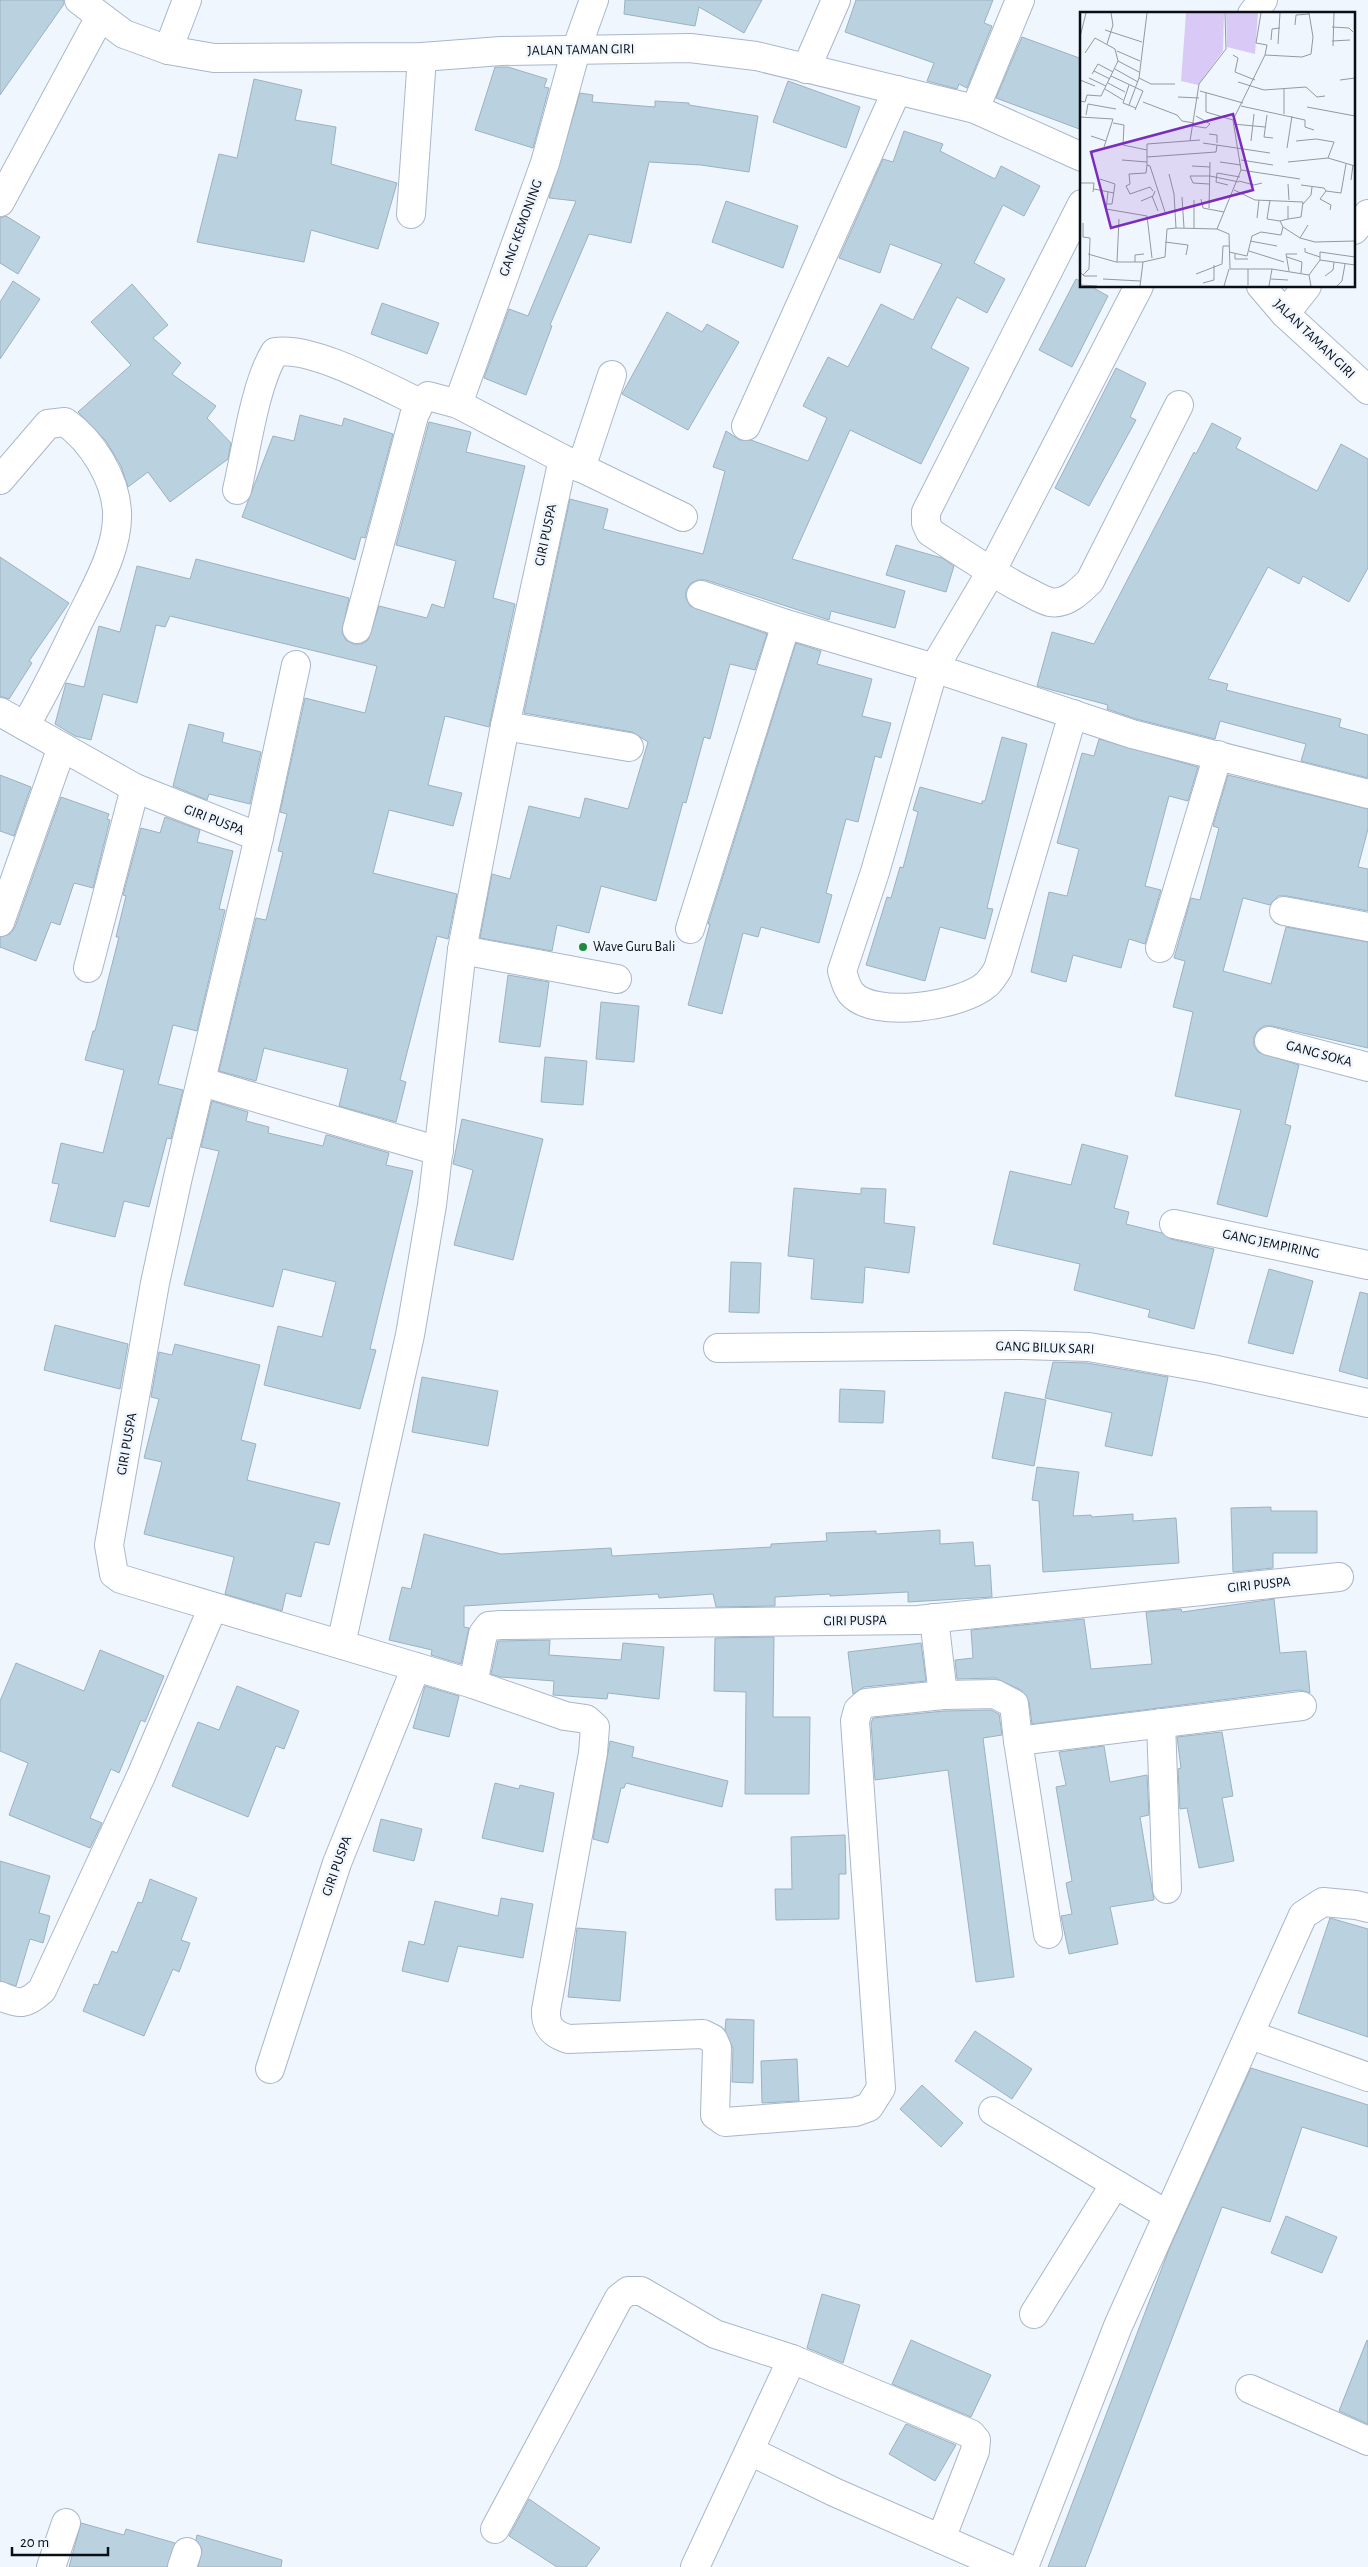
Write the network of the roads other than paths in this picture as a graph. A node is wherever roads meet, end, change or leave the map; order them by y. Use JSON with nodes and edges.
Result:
{"nodes":[{"id":1,"x":79,"y":0,"type":"edge"},
{"id":2,"x":187,"y":0,"type":"edge"},
{"id":3,"x":594,"y":0,"type":"edge"},
{"id":4,"x":836,"y":0,"type":"edge"},
{"id":5,"x":1020,"y":0,"type":"edge"},
{"id":6,"x":1263,"y":0,"type":"edge"},
{"id":7,"x":1254,"y":12,"type":"edge"},
{"id":8,"x":100,"y":17,"type":"junction"},
{"id":9,"x":168,"y":50,"type":"junction"},
{"id":10,"x":576,"y":50,"type":"junction"},
{"id":11,"x":422,"y":57,"type":"junction"},
{"id":12,"x":806,"y":69,"type":"junction"},
{"id":13,"x":897,"y":90,"type":"junction"},
{"id":14,"x":975,"y":109,"type":"junction"},
{"id":15,"x":1080,"y":156,"type":"edge"},
{"id":16,"x":0,"y":202,"type":"edge"},
{"id":17,"x":1080,"y":208,"type":"edge"},
{"id":18,"x":411,"y":214,"type":"dead end"},
{"id":19,"x":1368,"y":214,"type":"edge"},
{"id":20,"x":1356,"y":228,"type":"edge"},
{"id":21,"x":1138,"y":288,"type":"edge"},
{"id":22,"x":1263,"y":288,"type":"edge"},
{"id":23,"x":1305,"y":288,"type":"edge"},
{"id":24,"x":1285,"y":314,"type":"junction"},
{"id":25,"x":612,"y":375,"type":"dead end"},
{"id":26,"x":1368,"y":390,"type":"edge"},
{"id":27,"x":420,"y":403,"type":"junction"},
{"id":28,"x":458,"y":404,"type":"junction"},
{"id":29,"x":1180,"y":405,"type":"dead end"},
{"id":30,"x":746,"y":426,"type":"dead end"},
{"id":31,"x":572,"y":464,"type":"junction"},
{"id":32,"x":0,"y":480,"type":"edge"},
{"id":33,"x":237,"y":490,"type":"dead end"},
{"id":34,"x":683,"y":517,"type":"dead end"},
{"id":35,"x":990,"y":572,"type":"junction"},
{"id":36,"x":701,"y":595,"type":"dead end"},
{"id":37,"x":786,"y":624,"type":"junction"},
{"id":38,"x":357,"y":629,"type":"dead end"},
{"id":39,"x":296,"y":665,"type":"dead end"},
{"id":40,"x":934,"y":668,"type":"junction"},
{"id":41,"x":0,"y":712,"type":"edge"},
{"id":42,"x":1072,"y":714,"type":"junction"},
{"id":43,"x":24,"y":726,"type":"junction"},
{"id":44,"x":505,"y":726,"type":"junction"},
{"id":45,"x":62,"y":747,"type":"junction"},
{"id":46,"x":629,"y":747,"type":"dead end"},
{"id":47,"x":1218,"y":755,"type":"junction"},
{"id":48,"x":135,"y":788,"type":"junction"},
{"id":49,"x":1368,"y":794,"type":"edge"},
{"id":50,"x":259,"y":837,"type":"junction"},
{"id":51,"x":1284,"y":911,"type":"dead end"},
{"id":52,"x":0,"y":922,"type":"edge"},
{"id":53,"x":1368,"y":927,"type":"edge"},
{"id":54,"x":690,"y":929,"type":"dead end"},
{"id":55,"x":1160,"y":948,"type":"dead end"},
{"id":56,"x":462,"y":950,"type":"junction"},
{"id":57,"x":88,"y":968,"type":"dead end"},
{"id":58,"x":617,"y":979,"type":"dead end"},
{"id":59,"x":1269,"y":1041,"type":"dead end"},
{"id":60,"x":1368,"y":1067,"type":"edge"},
{"id":61,"x":202,"y":1082,"type":"junction"},
{"id":62,"x":439,"y":1151,"type":"junction"},
{"id":63,"x":1174,"y":1224,"type":"dead end"},
{"id":64,"x":1368,"y":1265,"type":"edge"},
{"id":65,"x":718,"y":1348,"type":"dead end"},
{"id":66,"x":1368,"y":1403,"type":"edge"},
{"id":67,"x":1339,"y":1577,"type":"dead end"},
{"id":68,"x":213,"y":1607,"type":"junction"},
{"id":69,"x":934,"y":1618,"type":"junction"},
{"id":70,"x":341,"y":1644,"type":"junction"},
{"id":71,"x":416,"y":1667,"type":"junction"},
{"id":72,"x":473,"y":1684,"type":"junction"},
{"id":73,"x":943,"y":1695,"type":"junction"},
{"id":74,"x":1302,"y":1706,"type":"dead end"},
{"id":75,"x":1161,"y":1723,"type":"junction"},
{"id":76,"x":1018,"y":1741,"type":"junction"},
{"id":77,"x":1167,"y":1889,"type":"dead end"},
{"id":78,"x":1368,"y":1908,"type":"edge"},
{"id":79,"x":1048,"y":1934,"type":"dead end"},
{"id":80,"x":0,"y":1996,"type":"edge"},
{"id":81,"x":1251,"y":2035,"type":"junction"},
{"id":82,"x":270,"y":2069,"type":"dead end"},
{"id":83,"x":1368,"y":2077,"type":"edge"},
{"id":84,"x":993,"y":2111,"type":"dead end"},
{"id":85,"x":1115,"y":2184,"type":"junction"},
{"id":86,"x":1166,"y":2214,"type":"junction"},
{"id":87,"x":1034,"y":2314,"type":"dead end"},
{"id":88,"x":792,"y":2359,"type":"junction"},
{"id":89,"x":1250,"y":2389,"type":"dead end"},
{"id":90,"x":1368,"y":2441,"type":"edge"},
{"id":91,"x":750,"y":2450,"type":"junction"},
{"id":92,"x":66,"y":2523,"type":"dead end"},
{"id":93,"x":495,"y":2529,"type":"dead end"},
{"id":94,"x":941,"y":2538,"type":"junction"},
{"id":95,"x":52,"y":2567,"type":"edge"},
{"id":96,"x":695,"y":2567,"type":"edge"},
{"id":97,"x":1005,"y":2567,"type":"edge"},
{"id":98,"x":1024,"y":2567,"type":"edge"}],
"edges":[{"from":1,"to":8,"type":"street","name":"JALAN TAMAN GIRI"},
{"from":2,"to":9,"type":"street"},
{"from":3,"to":10,"type":"street","name":"GANG KEMONING"},
{"from":4,"to":12,"type":"street"},
{"from":5,"to":14,"type":"street"},
{"from":6,"to":7,"type":"street"},
{"from":8,"to":9,"type":"street","name":"JALAN TAMAN GIRI"},
{"from":8,"to":16,"type":"street"},
{"from":9,"to":11,"type":"street","name":"JALAN TAMAN GIRI"},
{"from":10,"to":11,"type":"street","name":"JALAN TAMAN GIRI"},
{"from":10,"to":12,"type":"street","name":"JALAN TAMAN GIRI"},
{"from":10,"to":28,"type":"street","name":"GANG KEMONING"},
{"from":11,"to":18,"type":"street"},
{"from":12,"to":13,"type":"street","name":"JALAN TAMAN GIRI"},
{"from":13,"to":14,"type":"street","name":"JALAN TAMAN GIRI"},
{"from":13,"to":30,"type":"street"},
{"from":14,"to":15,"type":"street","name":"JALAN TAMAN GIRI"},
{"from":17,"to":35,"type":"street"},
{"from":19,"to":20,"type":"street"},
{"from":21,"to":35,"type":"street"},
{"from":22,"to":24,"type":"street","name":"JALAN TAMAN GIRI"},
{"from":23,"to":24,"type":"street"},
{"from":24,"to":26,"type":"street","name":"JALAN TAMAN GIRI"},
{"from":25,"to":31,"type":"street","name":"GIRI PUSPA"},
{"from":27,"to":28,"type":"street"},
{"from":27,"to":33,"type":"street"},
{"from":27,"to":38,"type":"street"},
{"from":28,"to":31,"type":"street"},
{"from":29,"to":35,"type":"street"},
{"from":31,"to":34,"type":"street"},
{"from":31,"to":44,"type":"street","name":"GIRI PUSPA"},
{"from":32,"to":43,"type":"street"},
{"from":35,"to":40,"type":"street"},
{"from":36,"to":37,"type":"street"},
{"from":37,"to":40,"type":"street"},
{"from":37,"to":54,"type":"street"},
{"from":39,"to":50,"type":"street"},
{"from":40,"to":42,"type":"street"},
{"from":40,"to":42,"type":"street"},
{"from":41,"to":43,"type":"street","name":"GIRI PUSPA"},
{"from":42,"to":47,"type":"street"},
{"from":43,"to":45,"type":"street","name":"GIRI PUSPA"},
{"from":44,"to":46,"type":"street"},
{"from":44,"to":56,"type":"street","name":"GIRI PUSPA"},
{"from":45,"to":48,"type":"street","name":"GIRI PUSPA"},
{"from":45,"to":52,"type":"street"},
{"from":47,"to":49,"type":"street"},
{"from":47,"to":55,"type":"street"},
{"from":48,"to":50,"type":"street","name":"GIRI PUSPA"},
{"from":48,"to":57,"type":"street"},
{"from":50,"to":61,"type":"street","name":"GIRI PUSPA"},
{"from":51,"to":53,"type":"street"},
{"from":56,"to":58,"type":"street"},
{"from":56,"to":62,"type":"street","name":"GIRI PUSPA"},
{"from":59,"to":60,"type":"street","name":"GANG SOKA"},
{"from":61,"to":62,"type":"street"},
{"from":61,"to":68,"type":"street","name":"GIRI PUSPA"},
{"from":62,"to":70,"type":"street","name":"GIRI PUSPA"},
{"from":63,"to":64,"type":"street","name":"GANG JEMPIRING"},
{"from":65,"to":66,"type":"street","name":"GANG BILUK SARI"},
{"from":67,"to":69,"type":"street","name":"GIRI PUSPA"},
{"from":68,"to":70,"type":"street","name":"GIRI PUSPA"},
{"from":68,"to":80,"type":"street"},
{"from":69,"to":72,"type":"street","name":"GIRI PUSPA"},
{"from":69,"to":73,"type":"street"},
{"from":70,"to":71,"type":"street","name":"GIRI PUSPA"},
{"from":71,"to":72,"type":"street","name":"GIRI PUSPA"},
{"from":71,"to":82,"type":"street","name":"GIRI PUSPA"},
{"from":72,"to":73,"type":"street"},
{"from":73,"to":76,"type":"street"},
{"from":74,"to":75,"type":"street"},
{"from":75,"to":76,"type":"street"},
{"from":75,"to":77,"type":"street"},
{"from":76,"to":79,"type":"street"},
{"from":78,"to":81,"type":"street"},
{"from":81,"to":83,"type":"street"},
{"from":81,"to":86,"type":"street"},
{"from":84,"to":85,"type":"street"},
{"from":85,"to":86,"type":"street"},
{"from":85,"to":87,"type":"street"},
{"from":86,"to":98,"type":"street"},
{"from":88,"to":91,"type":"street"},
{"from":88,"to":93,"type":"street"},
{"from":88,"to":94,"type":"street"},
{"from":89,"to":90,"type":"street"},
{"from":91,"to":94,"type":"street"},
{"from":91,"to":96,"type":"street"},
{"from":92,"to":95,"type":"street"},
{"from":94,"to":97,"type":"street"}]}
